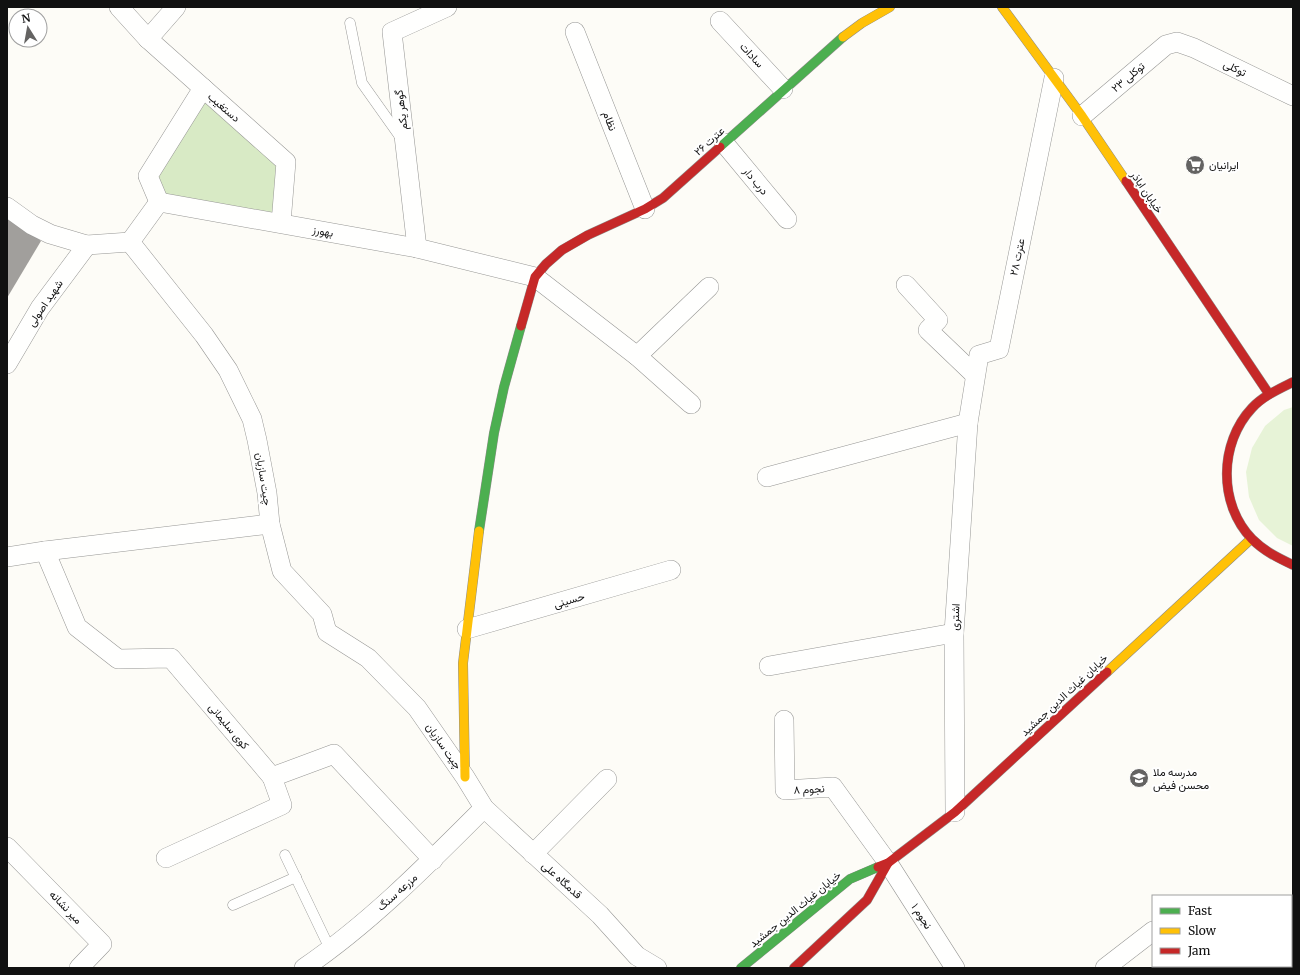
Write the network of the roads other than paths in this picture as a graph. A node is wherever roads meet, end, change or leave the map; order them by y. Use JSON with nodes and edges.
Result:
{"nodes":[{"id":1,"x":119,"y":7,"type":"edge"},
{"id":2,"x":176,"y":7,"type":"edge"},
{"id":3,"x":447,"y":7,"type":"edge"},
{"id":4,"x":890,"y":7,"type":"edge"},
{"id":5,"x":1002,"y":7,"type":"edge"},
{"id":6,"x":720,"y":21,"type":"dead end"},
{"id":7,"x":350,"y":24,"type":"dead end"},
{"id":8,"x":575,"y":32,"type":"dead end"},
{"id":9,"x":148,"y":39,"type":"junction"},
{"id":10,"x":1177,"y":42,"type":"joint"},
{"id":11,"x":1054,"y":78,"type":"junction"},
{"id":12,"x":203,"y":88,"type":"junction"},
{"id":13,"x":783,"y":89,"type":"junction"},
{"id":14,"x":1293,"y":96,"type":"edge"},
{"id":15,"x":1082,"y":116,"type":"junction"},
{"id":16,"x":406,"y":144,"type":"junction"},
{"id":17,"x":724,"y":144,"type":"junction"},
{"id":18,"x":159,"y":202,"type":"junction"},
{"id":19,"x":7,"y":207,"type":"edge"},
{"id":20,"x":645,"y":209,"type":"junction"},
{"id":21,"x":787,"y":219,"type":"dead end"},
{"id":22,"x":281,"y":223,"type":"junction"},
{"id":23,"x":130,"y":242,"type":"junction"},
{"id":24,"x":87,"y":245,"type":"junction"},
{"id":25,"x":417,"y":248,"type":"junction"},
{"id":26,"x":535,"y":277,"type":"junction"},
{"id":27,"x":906,"y":284,"type":"dead end"},
{"id":28,"x":709,"y":287,"type":"dead end"},
{"id":29,"x":637,"y":356,"type":"junction"},
{"id":30,"x":7,"y":364,"type":"edge"},
{"id":31,"x":975,"y":375,"type":"junction"},
{"id":32,"x":1293,"y":382,"type":"edge"},
{"id":33,"x":1269,"y":394,"type":"junction"},
{"id":34,"x":691,"y":404,"type":"dead end"},
{"id":35,"x":968,"y":423,"type":"junction"},
{"id":36,"x":767,"y":477,"type":"dead end"},
{"id":37,"x":270,"y":524,"type":"junction"},
{"id":38,"x":1251,"y":539,"type":"junction"},
{"id":39,"x":45,"y":551,"type":"junction"},
{"id":40,"x":7,"y":557,"type":"edge"},
{"id":41,"x":1293,"y":565,"type":"edge"},
{"id":42,"x":671,"y":570,"type":"dead end"},
{"id":43,"x":467,"y":629,"type":"junction"},
{"id":44,"x":954,"y":633,"type":"junction"},
{"id":45,"x":770,"y":666,"type":"dead end"},
{"id":46,"x":784,"y":720,"type":"dead end"},
{"id":47,"x":272,"y":777,"type":"junction"},
{"id":48,"x":465,"y":777,"type":"junction"},
{"id":49,"x":607,"y":779,"type":"dead end"},
{"id":50,"x":484,"y":808,"type":"junction"},
{"id":51,"x":955,"y":812,"type":"junction"},
{"id":52,"x":7,"y":847,"type":"edge"},
{"id":53,"x":533,"y":854,"type":"junction"},
{"id":54,"x":285,"y":855,"type":"dead end"},
{"id":55,"x":166,"y":858,"type":"dead end"},
{"id":56,"x":433,"y":860,"type":"junction"},
{"id":57,"x":888,"y":863,"type":"junction"},
{"id":58,"x":296,"y":877,"type":"junction"},
{"id":59,"x":233,"y":905,"type":"dead end"},
{"id":60,"x":1152,"y":933,"type":"edge"},
{"id":61,"x":330,"y":949,"type":"junction"},
{"id":62,"x":639,"y":964,"type":"edge"},
{"id":63,"x":79,"y":968,"type":"edge"},
{"id":64,"x":304,"y":968,"type":"edge"},
{"id":65,"x":657,"y":968,"type":"edge"},
{"id":66,"x":741,"y":968,"type":"edge"},
{"id":67,"x":794,"y":968,"type":"edge"},
{"id":68,"x":955,"y":968,"type":"edge"},
{"id":69,"x":1105,"y":968,"type":"edge"}],
"edges":[{"from":1,"to":9,"type":"street","name":"دستغیب"},
{"from":2,"to":9,"type":"street"},
{"from":3,"to":16,"type":"street","name":"گوهر یکم"},
{"from":4,"to":13,"type":"main road","name":"عترت ۲۶"},
{"from":5,"to":11,"type":"main road","name":"خیابان اباذر"},
{"from":6,"to":13,"type":"street","name":"سادات"},
{"from":7,"to":16,"type":"lane"},
{"from":8,"to":20,"type":"street","name":"نظام"},
{"from":9,"to":12,"type":"street","name":"دستغیب"},
{"from":10,"to":14,"type":"street","name":"توکلی"},
{"from":10,"to":15,"type":"street","name":"توکلی ۲۳"},
{"from":11,"to":15,"type":"main road","name":"خیابان اباذر"},
{"from":11,"to":31,"type":"street","name":"عترت ۲۸"},
{"from":12,"to":18,"type":"street"},
{"from":12,"to":22,"type":"street","name":"دستغیب"},
{"from":13,"to":17,"type":"main road","name":"عترت ۲۶"},
{"from":15,"to":33,"type":"main road","name":"خیابان اباذر"},
{"from":16,"to":25,"type":"street","name":"گوهر یکم"},
{"from":17,"to":20,"type":"main road","name":"عترت ۲۶"},
{"from":17,"to":21,"type":"street","name":"درب دار"},
{"from":18,"to":22,"type":"street","name":"بهورز"},
{"from":18,"to":23,"type":"street"},
{"from":19,"to":24,"type":"street"},
{"from":20,"to":26,"type":"main road","name":"عترت ۲۶"},
{"from":22,"to":25,"type":"street","name":"بهورز"},
{"from":23,"to":24,"type":"street"},
{"from":23,"to":37,"type":"street","name":"چیت سازیان"},
{"from":24,"to":30,"type":"street","name":"شهید اصولی"},
{"from":25,"to":26,"type":"street","name":"بهورز"},
{"from":26,"to":29,"type":"street"},
{"from":26,"to":43,"type":"main road"},
{"from":27,"to":31,"type":"street"},
{"from":28,"to":29,"type":"street"},
{"from":29,"to":34,"type":"street"},
{"from":31,"to":35,"type":"street","name":"عترت ۲۸"},
{"from":32,"to":33,"type":"main road"},
{"from":33,"to":38,"type":"main road"},
{"from":35,"to":36,"type":"street"},
{"from":35,"to":44,"type":"street","name":"اشتری"},
{"from":37,"to":39,"type":"street"},
{"from":37,"to":48,"type":"street","name":"چیت سازیان"},
{"from":38,"to":41,"type":"main road"},
{"from":38,"to":51,"type":"main road","name":"خیابان غیاث الدین جمشید"},
{"from":39,"to":40,"type":"street"},
{"from":39,"to":47,"type":"street","name":"کوی سلیمانی"},
{"from":42,"to":43,"type":"street","name":"حسینی"},
{"from":43,"to":48,"type":"main road"},
{"from":44,"to":45,"type":"street"},
{"from":44,"to":51,"type":"street","name":"اشتری"},
{"from":46,"to":57,"type":"street","name":"نجوم ۸"},
{"from":47,"to":55,"type":"street"},
{"from":47,"to":56,"type":"street"},
{"from":48,"to":50,"type":"street","name":"چیت سازیان"},
{"from":49,"to":53,"type":"street"},
{"from":50,"to":53,"type":"street","name":"قدمگاه علی"},
{"from":50,"to":56,"type":"street","name":"مزرعه سنگ"},
{"from":51,"to":57,"type":"main road","name":"خیابان غیاث الدین جمشید"},
{"from":52,"to":63,"type":"street","name":"میر نشانه"},
{"from":53,"to":62,"type":"street","name":"قدمگاه علی"},
{"from":54,"to":58,"type":"lane"},
{"from":56,"to":61,"type":"street","name":"مزرعه سنگ"},
{"from":57,"to":66,"type":"main road","name":"خیابان غیاث الدین جمشید"},
{"from":57,"to":67,"type":"main road","name":"خیابان غیاث الدین جمشید"},
{"from":57,"to":68,"type":"street","name":"نجوم ۱"},
{"from":58,"to":59,"type":"lane"},
{"from":58,"to":61,"type":"lane"},
{"from":60,"to":69,"type":"street"},
{"from":61,"to":64,"type":"street","name":"مزرعه سنگ"},
{"from":62,"to":65,"type":"street","name":"قدمگاه علی"}]}
